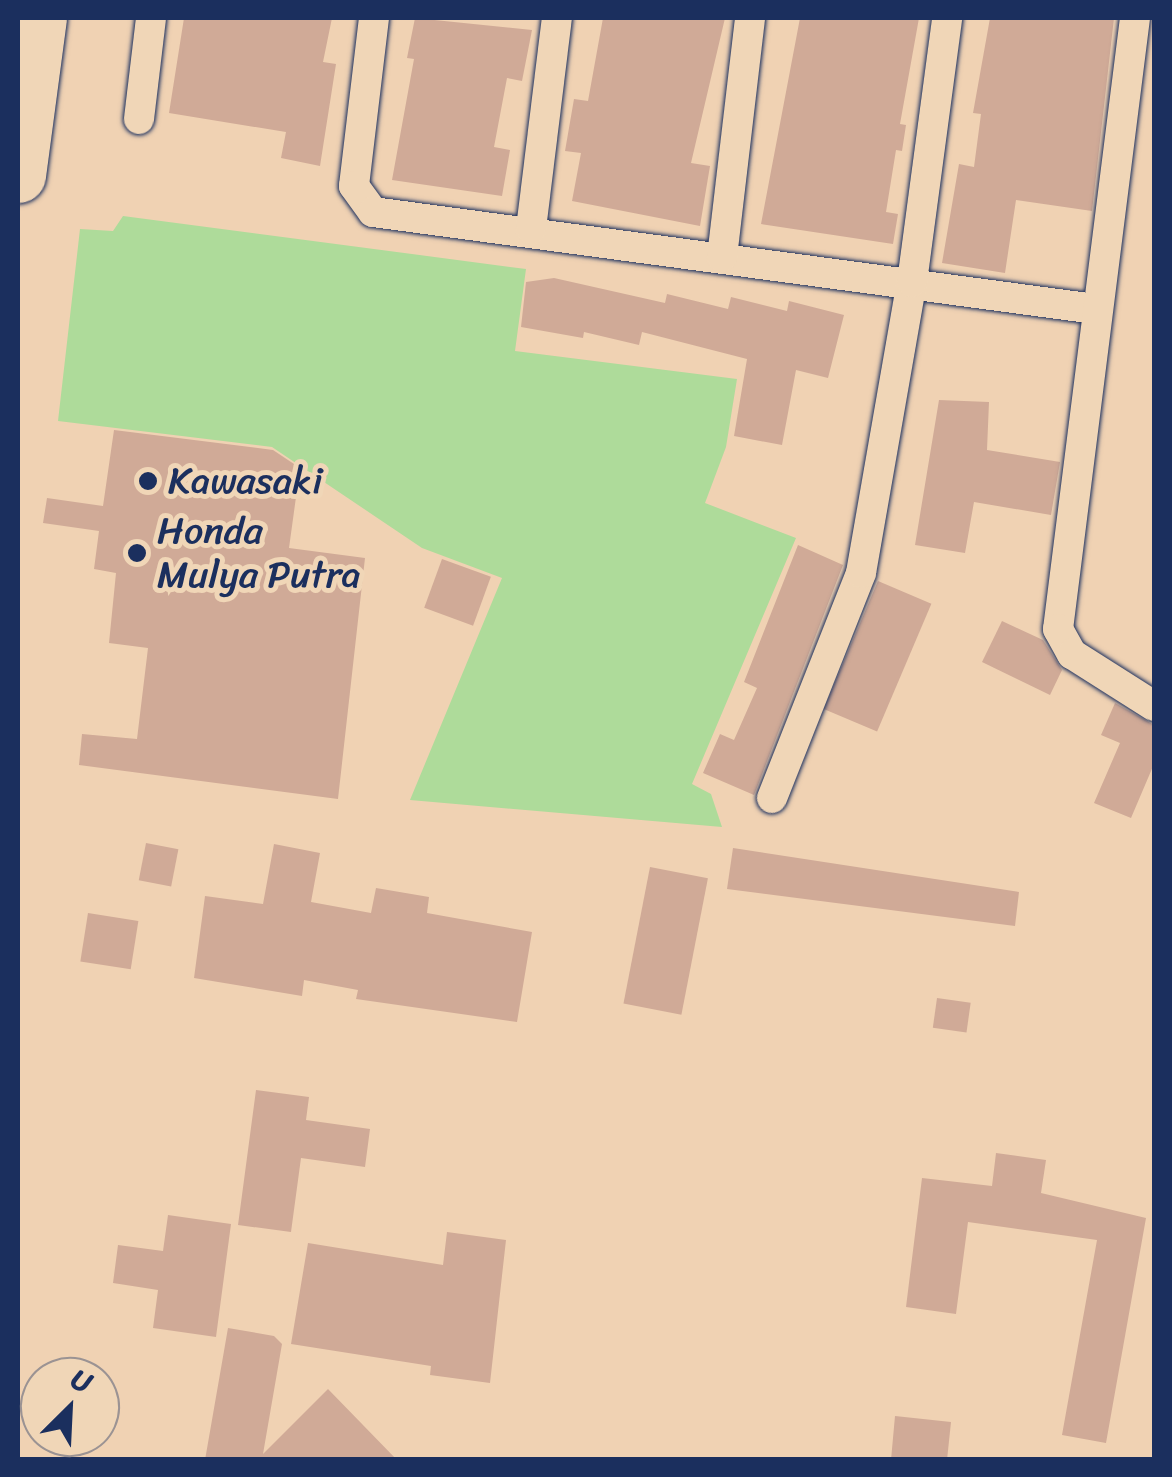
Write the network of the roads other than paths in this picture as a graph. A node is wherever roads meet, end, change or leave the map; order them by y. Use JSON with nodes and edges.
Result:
{"nodes":[{"id":1,"x":40,"y":18,"type":"edge"},
{"id":2,"x":151,"y":18,"type":"edge"},
{"id":3,"x":374,"y":18,"type":"edge"},
{"id":4,"x":557,"y":18,"type":"edge"},
{"id":5,"x":750,"y":18,"type":"edge"},
{"id":6,"x":947,"y":18,"type":"edge"},
{"id":7,"x":1135,"y":18,"type":"edge"},
{"id":8,"x":139,"y":119,"type":"dead end"},
{"id":9,"x":18,"y":175,"type":"edge"},
{"id":10,"x":531,"y":229,"type":"junction"},
{"id":11,"x":722,"y":257,"type":"junction"},
{"id":12,"x":912,"y":282,"type":"junction"},
{"id":13,"x":1095,"y":310,"type":"junction"},
{"id":14,"x":1154,"y":706,"type":"edge"},
{"id":15,"x":772,"y":798,"type":"dead end"}],
"edges":[{"from":1,"to":9,"type":"highway"},
{"from":2,"to":8,"type":"street"},
{"from":3,"to":10,"type":"street"},
{"from":4,"to":10,"type":"street"},
{"from":5,"to":11,"type":"street"},
{"from":6,"to":12,"type":"street"},
{"from":7,"to":13,"type":"street"},
{"from":10,"to":11,"type":"street"},
{"from":11,"to":12,"type":"street"},
{"from":12,"to":13,"type":"street"},
{"from":12,"to":15,"type":"street"},
{"from":13,"to":14,"type":"street"}]}
